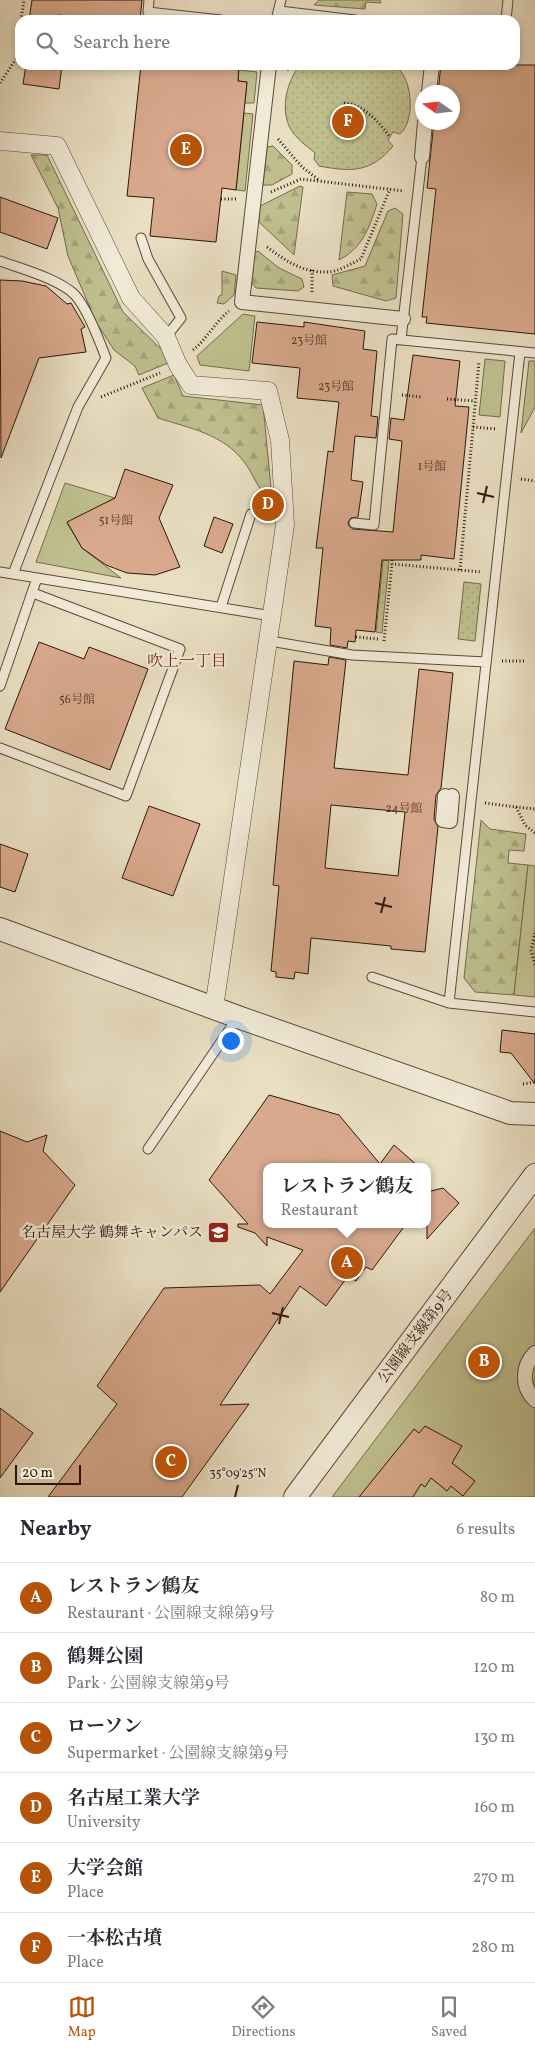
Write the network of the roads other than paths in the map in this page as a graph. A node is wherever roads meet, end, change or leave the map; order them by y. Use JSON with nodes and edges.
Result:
{"nodes":[{"id":1,"x":149,"y":0,"type":"edge"},
{"id":2,"x":281,"y":0,"type":"edge"},
{"id":3,"x":508,"y":0,"type":"edge"},
{"id":4,"x":280,"y":11,"type":"junction"},
{"id":5,"x":175,"y":15,"type":"edge"},
{"id":6,"x":278,"y":15,"type":"edge"},
{"id":7,"x":313,"y":15,"type":"edge"},
{"id":8,"x":506,"y":15,"type":"edge"},
{"id":9,"x":268,"y":70,"type":"edge"},
{"id":10,"x":431,"y":70,"type":"edge"},
{"id":11,"x":430,"y":85,"type":"edge"},
{"id":12,"x":425,"y":130,"type":"edge"},
{"id":13,"x":0,"y":140,"type":"edge"},
{"id":14,"x":422,"y":157,"type":"joint"},
{"id":15,"x":141,"y":238,"type":"dead end"},
{"id":16,"x":0,"y":261,"type":"edge"},
{"id":17,"x":403,"y":319,"type":"junction"},
{"id":18,"x":166,"y":337,"type":"junction"},
{"id":19,"x":400,"y":339,"type":"junction"},
{"id":20,"x":520,"y":352,"type":"junction"},
{"id":21,"x":535,"y":353,"type":"edge"},
{"id":22,"x":251,"y":514,"type":"dead end"},
{"id":23,"x":354,"y":523,"type":"dead end"},
{"id":24,"x":0,"y":572,"type":"edge"},
{"id":25,"x":13,"y":574,"type":"junction"},
{"id":26,"x":37,"y":578,"type":"junction"},
{"id":27,"x":33,"y":593,"type":"junction"},
{"id":28,"x":221,"y":607,"type":"junction"},
{"id":29,"x":272,"y":616,"type":"junction"},
{"id":30,"x":270,"y":641,"type":"junction"},
{"id":31,"x":486,"y":662,"type":"junction"},
{"id":32,"x":0,"y":686,"type":"edge"},
{"id":33,"x":0,"y":748,"type":"edge"},
{"id":34,"x":0,"y":930,"type":"edge"},
{"id":35,"x":372,"y":977,"type":"dead end"},
{"id":36,"x":449,"y":1003,"type":"junction"},
{"id":37,"x":214,"y":1008,"type":"junction"},
{"id":38,"x":535,"y":1012,"type":"edge"},
{"id":39,"x":238,"y":1017,"type":"junction"},
{"id":40,"x":535,"y":1114,"type":"edge"},
{"id":41,"x":148,"y":1149,"type":"dead end"},
{"id":42,"x":535,"y":1174,"type":"edge"},
{"id":43,"x":535,"y":1353,"type":"edge"},
{"id":44,"x":535,"y":1400,"type":"edge"},
{"id":45,"x":295,"y":1497,"type":"edge"}],
"edges":[{"from":1,"to":5,"type":"lane"},
{"from":2,"to":4,"type":"lane"},
{"from":3,"to":8,"type":"lane"},
{"from":4,"to":6,"type":"lane"},
{"from":4,"to":7,"type":"lane"},
{"from":9,"to":17,"type":"street"},
{"from":10,"to":11,"type":"street"},
{"from":12,"to":14,"type":"street"},
{"from":13,"to":18,"type":"street"},
{"from":14,"to":17,"type":"lane"},
{"from":15,"to":18,"type":"lane"},
{"from":16,"to":25,"type":"lane"},
{"from":17,"to":19,"type":"lane"},
{"from":18,"to":29,"type":"street"},
{"from":19,"to":20,"type":"lane"},
{"from":19,"to":23,"type":"lane"},
{"from":20,"to":21,"type":"lane"},
{"from":20,"to":31,"type":"lane"},
{"from":22,"to":28,"type":"lane"},
{"from":24,"to":25,"type":"lane"},
{"from":25,"to":26,"type":"lane"},
{"from":26,"to":27,"type":"lane"},
{"from":26,"to":28,"type":"lane"},
{"from":27,"to":32,"type":"lane"},
{"from":27,"to":33,"type":"lane"},
{"from":28,"to":29,"type":"lane"},
{"from":29,"to":30,"type":"street"},
{"from":30,"to":31,"type":"lane"},
{"from":30,"to":37,"type":"street"},
{"from":31,"to":36,"type":"lane"},
{"from":34,"to":37,"type":"street"},
{"from":35,"to":36,"type":"lane"},
{"from":36,"to":38,"type":"lane"},
{"from":37,"to":39,"type":"street"},
{"from":39,"to":40,"type":"street"},
{"from":39,"to":41,"type":"lane"},
{"from":42,"to":45,"type":"street","name":"公園線支線第9号"},
{"from":43,"to":44,"type":"street"}]}
